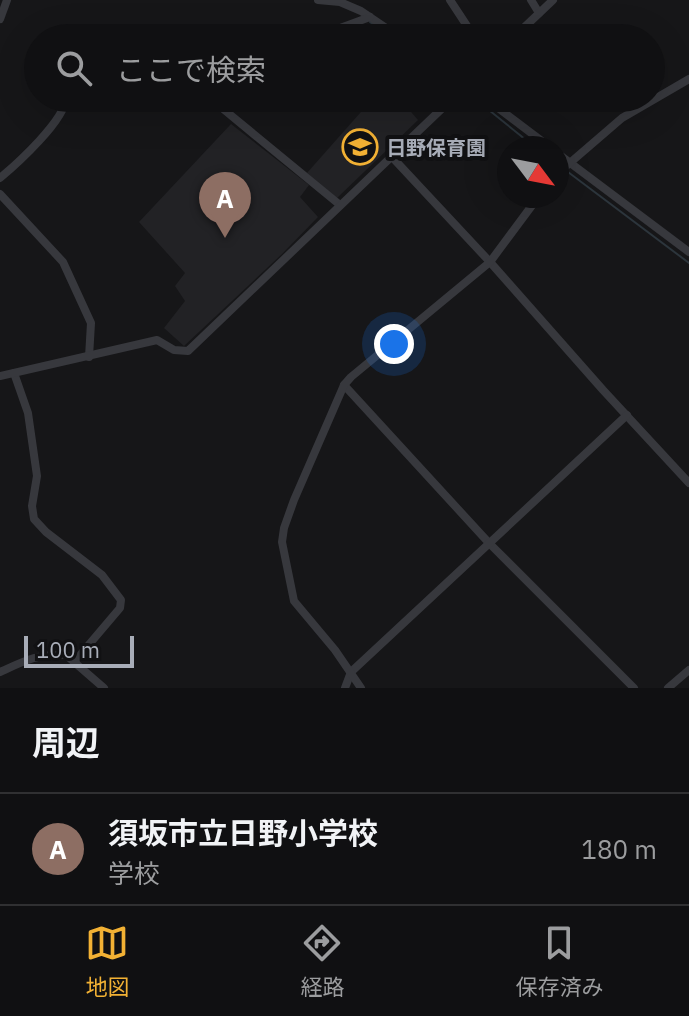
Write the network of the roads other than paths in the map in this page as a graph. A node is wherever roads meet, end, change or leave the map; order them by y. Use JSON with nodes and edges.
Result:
{"nodes":[{"id":1,"x":7,"y":0,"type":"edge"},
{"id":2,"x":318,"y":0,"type":"edge"},
{"id":3,"x":357,"y":0,"type":"edge"},
{"id":4,"x":450,"y":0,"type":"edge"},
{"id":5,"x":531,"y":0,"type":"edge"},
{"id":6,"x":553,"y":0,"type":"edge"},
{"id":7,"x":361,"y":11,"type":"junction"},
{"id":8,"x":539,"y":13,"type":"junction"},
{"id":9,"x":370,"y":17,"type":"junction"},
{"id":10,"x":0,"y":19,"type":"edge"},
{"id":11,"x":351,"y":24,"type":"edge"},
{"id":12,"x":380,"y":24,"type":"edge"},
{"id":13,"x":466,"y":24,"type":"edge"},
{"id":14,"x":528,"y":24,"type":"edge"},
{"id":15,"x":689,"y":79,"type":"edge"},
{"id":16,"x":665,"y":93,"type":"edge"},
{"id":17,"x":63,"y":112,"type":"edge"},
{"id":18,"x":227,"y":112,"type":"edge"},
{"id":19,"x":439,"y":112,"type":"edge"},
{"id":20,"x":503,"y":112,"type":"edge"},
{"id":21,"x":632,"y":112,"type":"edge"},
{"id":22,"x":535,"y":136,"type":"edge"},
{"id":23,"x":392,"y":157,"type":"junction"},
{"id":24,"x":569,"y":164,"type":"edge"},
{"id":25,"x":569,"y":171,"type":"edge"},
{"id":26,"x":0,"y":178,"type":"edge"},
{"id":27,"x":0,"y":194,"type":"edge"},
{"id":28,"x":340,"y":205,"type":"junction"},
{"id":29,"x":530,"y":208,"type":"edge"},
{"id":30,"x":689,"y":252,"type":"edge"},
{"id":31,"x":490,"y":262,"type":"junction"},
{"id":32,"x":89,"y":357,"type":"junction"},
{"id":33,"x":14,"y":373,"type":"junction"},
{"id":34,"x":0,"y":376,"type":"edge"},
{"id":35,"x":344,"y":385,"type":"junction"},
{"id":36,"x":627,"y":415,"type":"junction"},
{"id":37,"x":689,"y":483,"type":"edge"},
{"id":38,"x":489,"y":543,"type":"junction"},
{"id":39,"x":75,"y":661,"type":"junction"},
{"id":40,"x":689,"y":670,"type":"edge"},
{"id":41,"x":0,"y":672,"type":"edge"},
{"id":42,"x":351,"y":672,"type":"junction"},
{"id":43,"x":104,"y":688,"type":"edge"},
{"id":44,"x":345,"y":688,"type":"edge"},
{"id":45,"x":361,"y":688,"type":"edge"},
{"id":46,"x":634,"y":688,"type":"edge"},
{"id":47,"x":668,"y":688,"type":"edge"}],
"edges":[{"from":1,"to":10,"type":"street"},
{"from":2,"to":7,"type":"street"},
{"from":3,"to":7,"type":"street"},
{"from":4,"to":13,"type":"street"},
{"from":5,"to":8,"type":"street"},
{"from":6,"to":8,"type":"street"},
{"from":7,"to":9,"type":"street"},
{"from":8,"to":14,"type":"street"},
{"from":9,"to":11,"type":"street"},
{"from":9,"to":12,"type":"street"},
{"from":15,"to":16,"type":"street"},
{"from":17,"to":26,"type":"street"},
{"from":18,"to":28,"type":"street"},
{"from":19,"to":23,"type":"street"},
{"from":20,"to":22,"type":"street"},
{"from":21,"to":24,"type":"street"},
{"from":23,"to":28,"type":"street"},
{"from":23,"to":31,"type":"street"},
{"from":25,"to":30,"type":"street"},
{"from":27,"to":32,"type":"street"},
{"from":28,"to":32,"type":"street"},
{"from":29,"to":31,"type":"street"},
{"from":31,"to":35,"type":"street"},
{"from":31,"to":36,"type":"street"},
{"from":32,"to":33,"type":"street"},
{"from":33,"to":34,"type":"street"},
{"from":33,"to":39,"type":"street"},
{"from":35,"to":38,"type":"street"},
{"from":35,"to":42,"type":"street"},
{"from":36,"to":37,"type":"street"},
{"from":36,"to":38,"type":"street"},
{"from":38,"to":42,"type":"street"},
{"from":38,"to":46,"type":"street"},
{"from":39,"to":41,"type":"street"},
{"from":39,"to":43,"type":"street"},
{"from":40,"to":47,"type":"street"},
{"from":42,"to":44,"type":"street"},
{"from":42,"to":45,"type":"street"}]}
